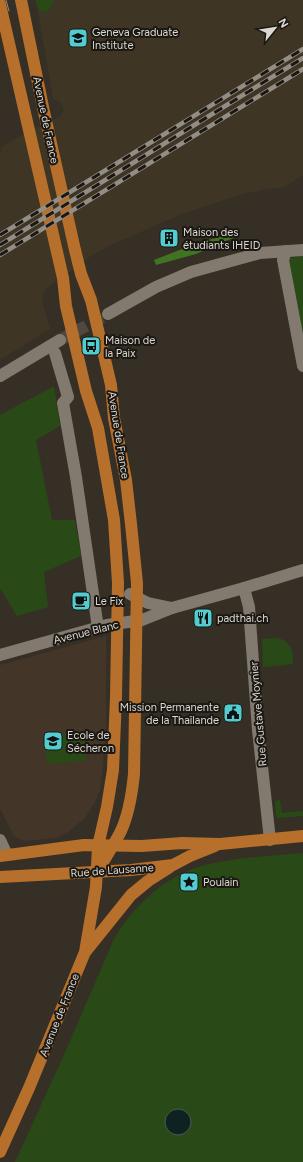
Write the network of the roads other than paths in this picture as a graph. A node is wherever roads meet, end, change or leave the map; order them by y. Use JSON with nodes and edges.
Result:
{"nodes":[{"id":1,"x":21,"y":0,"type":"edge"},
{"id":2,"x":0,"y":4,"type":"edge"},
{"id":3,"x":303,"y":250,"type":"edge"},
{"id":4,"x":286,"y":251,"type":"junction"},
{"id":5,"x":108,"y":314,"type":"tunnel mouth"},
{"id":6,"x":60,"y":340,"type":"tunnel mouth"},
{"id":7,"x":55,"y":353,"type":"dead end"},
{"id":8,"x":303,"y":366,"type":"edge"},
{"id":9,"x":0,"y":376,"type":"edge"},
{"id":10,"x":303,"y":570,"type":"edge"},
{"id":11,"x":244,"y":588,"type":"junction"},
{"id":12,"x":133,"y":596,"type":"junction"},
{"id":13,"x":172,"y":608,"type":"junction"},
{"id":14,"x":137,"y":621,"type":"junction"},
{"id":15,"x":117,"y":623,"type":"junction"},
{"id":16,"x":98,"y":628,"type":"junction"},
{"id":17,"x":0,"y":655,"type":"edge"},
{"id":18,"x":303,"y":836,"type":"edge"},
{"id":19,"x":0,"y":840,"type":"edge"},
{"id":20,"x":270,"y":840,"type":"junction"},
{"id":21,"x":220,"y":844,"type":"junction"},
{"id":22,"x":98,"y":846,"type":"junction"},
{"id":23,"x":112,"y":846,"type":"junction"},
{"id":24,"x":4,"y":855,"type":"edge"},
{"id":25,"x":173,"y":865,"type":"junction"},
{"id":26,"x":97,"y":872,"type":"junction"},
{"id":27,"x":0,"y":877,"type":"edge"},
{"id":28,"x":85,"y":952,"type":"junction"},
{"id":29,"x":0,"y":1152,"type":"edge"}],
"edges":[{"from":1,"to":12,"type":"main road","name":"Avenue de France"},
{"from":2,"to":15,"type":"main road","name":"Avenue de France"},
{"from":3,"to":4,"type":"street"},
{"from":4,"to":5,"type":"street"},
{"from":4,"to":8,"type":"street"},
{"from":6,"to":9,"type":"street"},
{"from":7,"to":16,"type":"street"},
{"from":10,"to":11,"type":"street","name":"Avenue Blanc"},
{"from":11,"to":13,"type":"street","name":"Avenue Blanc"},
{"from":11,"to":20,"type":"street","name":"Rue Gustave Moynier"},
{"from":12,"to":13,"type":"street","name":"Avenue Blanc"},
{"from":12,"to":14,"type":"main road","name":"Avenue de France"},
{"from":13,"to":14,"type":"street","name":"Avenue Blanc"},
{"from":14,"to":15,"type":"street","name":"Avenue Blanc"},
{"from":14,"to":23,"type":"main road","name":"Avenue de France"},
{"from":15,"to":16,"type":"street","name":"Avenue Blanc"},
{"from":15,"to":22,"type":"main road","name":"Avenue de France"},
{"from":16,"to":17,"type":"street","name":"Avenue Blanc"},
{"from":18,"to":20,"type":"main road","name":"Rue de Lausanne"},
{"from":19,"to":24,"type":"street"},
{"from":20,"to":21,"type":"main road","name":"Rue de Lausanne"},
{"from":21,"to":23,"type":"main road","name":"Rue de Lausanne"},
{"from":21,"to":25,"type":"main road","name":"Rue de Lausanne"},
{"from":22,"to":23,"type":"main road","name":"Rue de Lausanne"},
{"from":22,"to":24,"type":"main road","name":"Rue de Lausanne"},
{"from":22,"to":26,"type":"main road","name":"Avenue de France"},
{"from":23,"to":26,"type":"main road","name":"Avenue de France"},
{"from":25,"to":26,"type":"main road","name":"Rue de Lausanne"},
{"from":25,"to":28,"type":"main road"},
{"from":26,"to":27,"type":"main road","name":"Rue de Lausanne"},
{"from":26,"to":28,"type":"main road","name":"Avenue de France"},
{"from":28,"to":29,"type":"main road","name":"Avenue de France"}]}
